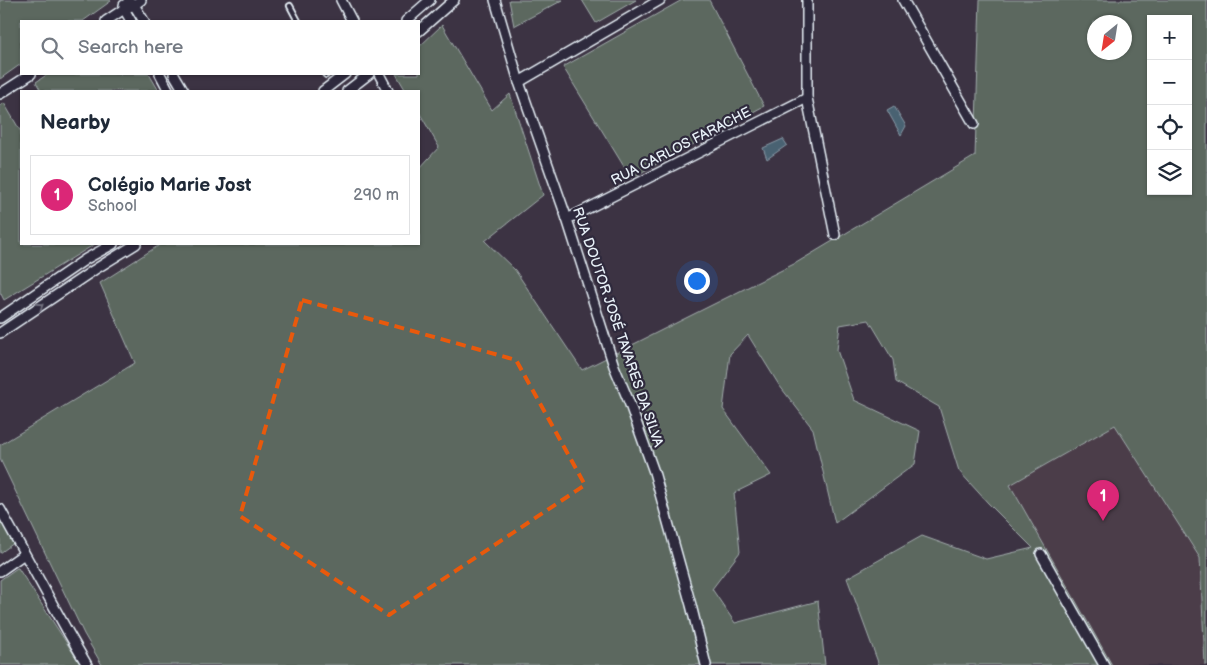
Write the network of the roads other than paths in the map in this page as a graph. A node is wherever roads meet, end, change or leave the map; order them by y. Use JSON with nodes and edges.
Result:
{"nodes":[{"id":1,"x":341,"y":0,"type":"edge"},
{"id":2,"x":430,"y":0,"type":"edge"},
{"id":3,"x":454,"y":0,"type":"edge"},
{"id":4,"x":495,"y":0,"type":"edge"},
{"id":5,"x":660,"y":0,"type":"edge"},
{"id":6,"x":807,"y":0,"type":"edge"},
{"id":7,"x":903,"y":0,"type":"edge"},
{"id":8,"x":130,"y":3,"type":"edge"},
{"id":9,"x":290,"y":6,"type":"dead end"},
{"id":10,"x":107,"y":20,"type":"edge"},
{"id":11,"x":131,"y":20,"type":"edge"},
{"id":12,"x":143,"y":20,"type":"edge"},
{"id":13,"x":297,"y":20,"type":"edge"},
{"id":14,"x":351,"y":20,"type":"edge"},
{"id":15,"x":407,"y":20,"type":"edge"},
{"id":16,"x":420,"y":30,"type":"edge"},
{"id":17,"x":28,"y":75,"type":"edge"},
{"id":18,"x":161,"y":75,"type":"edge"},
{"id":19,"x":175,"y":75,"type":"edge"},
{"id":20,"x":326,"y":75,"type":"edge"},
{"id":21,"x":344,"y":75,"type":"edge"},
{"id":22,"x":367,"y":75,"type":"edge"},
{"id":23,"x":380,"y":75,"type":"edge"},
{"id":24,"x":519,"y":82,"type":"junction"},
{"id":25,"x":331,"y":85,"type":"junction"},
{"id":26,"x":168,"y":90,"type":"edge"},
{"id":27,"x":183,"y":90,"type":"edge"},
{"id":28,"x":324,"y":90,"type":"edge"},
{"id":29,"x":348,"y":90,"type":"edge"},
{"id":30,"x":387,"y":90,"type":"edge"},
{"id":31,"x":0,"y":94,"type":"edge"},
{"id":32,"x":807,"y":98,"type":"junction"},
{"id":33,"x":974,"y":124,"type":"dead end"},
{"id":34,"x":567,"y":219,"type":"junction"},
{"id":35,"x":836,"y":235,"type":"dead end"},
{"id":36,"x":111,"y":245,"type":"edge"},
{"id":37,"x":134,"y":245,"type":"edge"},
{"id":38,"x":86,"y":260,"type":"junction"},
{"id":39,"x":94,"y":270,"type":"junction"},
{"id":40,"x":0,"y":318,"type":"edge"},
{"id":41,"x":0,"y":333,"type":"edge"},
{"id":42,"x":0,"y":509,"type":"edge"},
{"id":43,"x":24,"y":554,"type":"junction"},
{"id":44,"x":1041,"y":554,"type":"dead end"},
{"id":45,"x":0,"y":571,"type":"edge"},
{"id":46,"x":87,"y":665,"type":"edge"},
{"id":47,"x":706,"y":665,"type":"edge"},
{"id":48,"x":1104,"y":665,"type":"edge"}],
"edges":[{"from":1,"to":14,"type":"street"},
{"from":2,"to":15,"type":"street"},
{"from":3,"to":16,"type":"street"},
{"from":4,"to":24,"type":"street","name":"RUA DOUTOR JOSÉ TAVARES DA SILVA"},
{"from":5,"to":24,"type":"street"},
{"from":6,"to":32,"type":"street"},
{"from":7,"to":33,"type":"street"},
{"from":8,"to":10,"type":"street"},
{"from":8,"to":11,"type":"street"},
{"from":8,"to":12,"type":"street"},
{"from":9,"to":13,"type":"lane"},
{"from":17,"to":31,"type":"street"},
{"from":18,"to":26,"type":"street"},
{"from":19,"to":27,"type":"street"},
{"from":20,"to":25,"type":"street"},
{"from":21,"to":25,"type":"street"},
{"from":22,"to":29,"type":"street"},
{"from":23,"to":30,"type":"street"},
{"from":24,"to":34,"type":"street","name":"RUA DOUTOR JOSÉ TAVARES DA SILVA"},
{"from":25,"to":28,"type":"street"},
{"from":32,"to":34,"type":"street","name":"RUA CARLOS FARACHE"},
{"from":32,"to":35,"type":"street"},
{"from":34,"to":47,"type":"street","name":"RUA DOUTOR JOSÉ TAVARES DA SILVA"},
{"from":36,"to":38,"type":"street"},
{"from":37,"to":39,"type":"street"},
{"from":38,"to":39,"type":"street"},
{"from":38,"to":40,"type":"street"},
{"from":41,"to":39,"type":"street","one_way":true},
{"from":42,"to":43,"type":"street"},
{"from":43,"to":45,"type":"street"},
{"from":43,"to":46,"type":"street"},
{"from":44,"to":48,"type":"street"}]}
